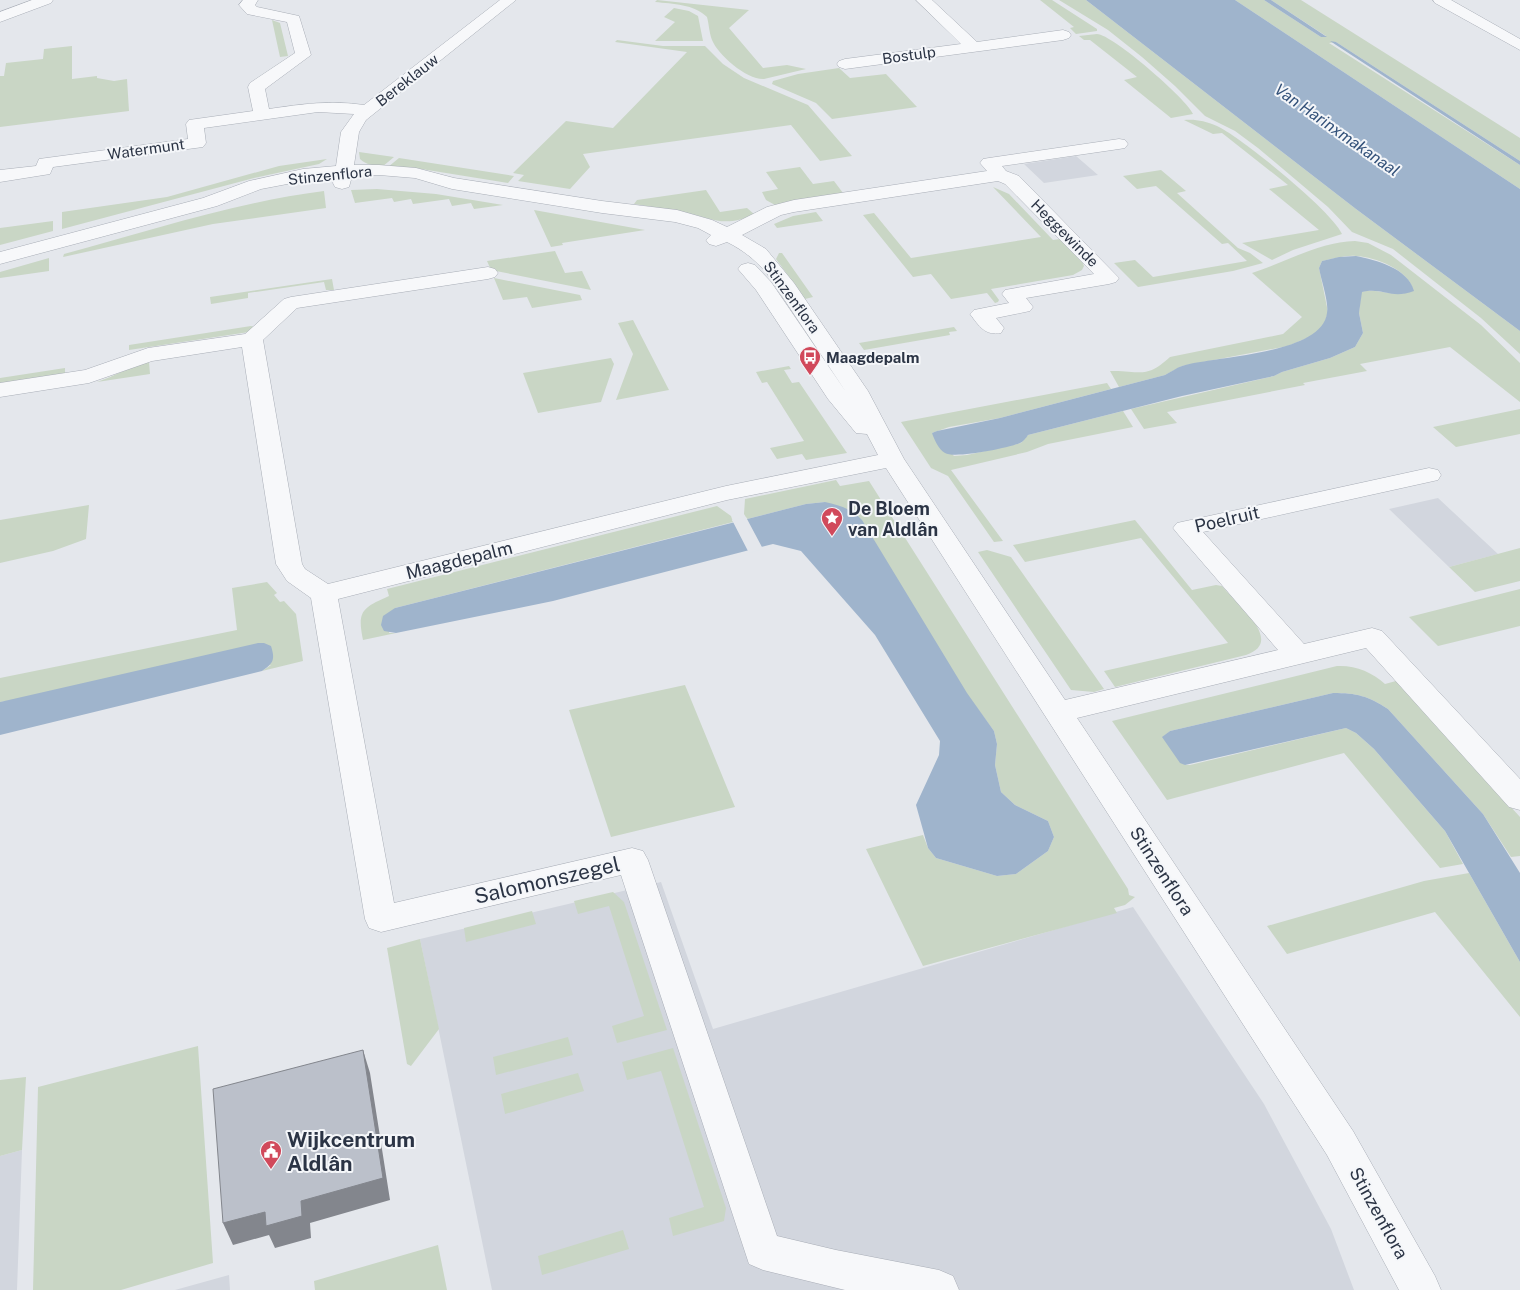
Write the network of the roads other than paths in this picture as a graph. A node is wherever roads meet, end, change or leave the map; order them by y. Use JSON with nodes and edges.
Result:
{"nodes":[{"id":1,"x":46,"y":0,"type":"edge"},
{"id":2,"x":251,"y":0,"type":"edge"},
{"id":3,"x":509,"y":0,"type":"edge"},
{"id":4,"x":924,"y":0,"type":"edge"},
{"id":5,"x":1440,"y":0,"type":"edge"},
{"id":6,"x":0,"y":17,"type":"edge"},
{"id":7,"x":1063,"y":35,"type":"dead end"},
{"id":8,"x":1520,"y":45,"type":"edge"},
{"id":9,"x":974,"y":47,"type":"junction"},
{"id":10,"x":844,"y":64,"type":"dead end"},
{"id":11,"x":368,"y":111,"type":"junction"},
{"id":12,"x":262,"y":114,"type":"junction"},
{"id":13,"x":1119,"y":144,"type":"dead end"},
{"id":14,"x":1000,"y":175,"type":"junction"},
{"id":15,"x":0,"y":176,"type":"edge"},
{"id":16,"x":343,"y":177,"type":"junction"},
{"id":17,"x":602,"y":207,"type":"junction"},
{"id":18,"x":728,"y":234,"type":"junction"},
{"id":19,"x":709,"y":244,"type":"junction"},
{"id":20,"x":0,"y":258,"type":"edge"},
{"id":21,"x":488,"y":274,"type":"dead end"},
{"id":22,"x":992,"y":328,"type":"dead end"},
{"id":23,"x":252,"y":339,"type":"junction"},
{"id":24,"x":0,"y":390,"type":"edge"},
{"id":25,"x":892,"y":459,"type":"junction"},
{"id":26,"x":1429,"y":475,"type":"dead end"},
{"id":27,"x":324,"y":594,"type":"junction"},
{"id":28,"x":1296,"y":654,"type":"junction"},
{"id":29,"x":1058,"y":712,"type":"junction"},
{"id":30,"x":1520,"y":799,"type":"edge"},
{"id":31,"x":939,"y":1290,"type":"edge"},
{"id":32,"x":1421,"y":1290,"type":"edge"}],
"edges":[{"from":1,"to":6,"type":"street"},
{"from":2,"to":12,"type":"street"},
{"from":3,"to":11,"type":"street","name":"Bereklauw"},
{"from":4,"to":9,"type":"street","name":"Bostulp"},
{"from":5,"to":8,"type":"street"},
{"from":7,"to":9,"type":"street","name":"Bostulp"},
{"from":9,"to":10,"type":"street","name":"Bostulp"},
{"from":11,"to":12,"type":"street","name":"Watermunt"},
{"from":11,"to":16,"type":"street","name":"Bereklauw"},
{"from":12,"to":15,"type":"street","name":"Watermunt"},
{"from":13,"to":14,"type":"street"},
{"from":14,"to":18,"type":"street"},
{"from":14,"to":22,"type":"street","name":"Heggewinde"},
{"from":16,"to":17,"type":"street","name":"Stinzenflora"},
{"from":16,"to":20,"type":"street","name":"Stinzenflora"},
{"from":17,"to":18,"type":"street","name":"Stinzenflora"},
{"from":17,"to":19,"type":"street","name":"Stinzenflora"},
{"from":18,"to":19,"type":"street"},
{"from":18,"to":25,"type":"street","name":"Stinzenflora"},
{"from":19,"to":25,"type":"street","name":"Stinzenflora"},
{"from":21,"to":23,"type":"street"},
{"from":23,"to":24,"type":"street"},
{"from":23,"to":27,"type":"street"},
{"from":25,"to":27,"type":"street","name":"Maagdepalm"},
{"from":25,"to":29,"type":"street","name":"Stinzenflora"},
{"from":26,"to":28,"type":"street","name":"Poelruit"},
{"from":27,"to":31,"type":"street","name":"Salomonszegel"},
{"from":28,"to":29,"type":"street"},
{"from":28,"to":30,"type":"street"},
{"from":29,"to":32,"type":"street","name":"Stinzenflora"}]}
